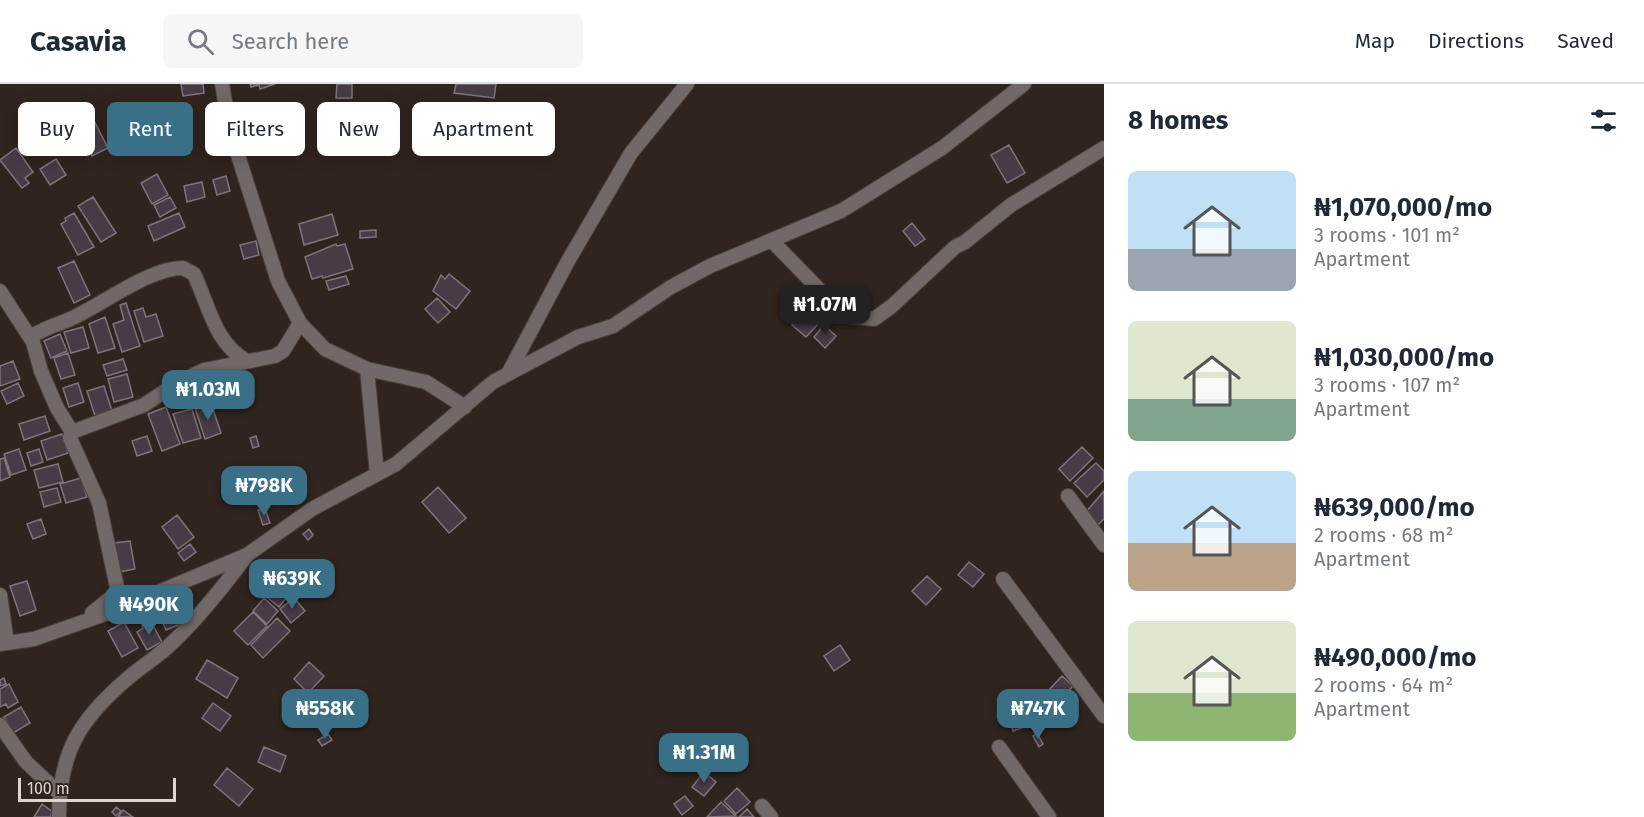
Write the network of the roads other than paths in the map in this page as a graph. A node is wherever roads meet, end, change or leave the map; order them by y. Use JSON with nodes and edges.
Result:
{"nodes":[{"id":1,"x":222,"y":84,"type":"edge"},
{"id":2,"x":687,"y":84,"type":"edge"},
{"id":3,"x":1024,"y":84,"type":"edge"},
{"id":4,"x":1104,"y":148,"type":"edge"},
{"id":5,"x":772,"y":241,"type":"junction"},
{"id":6,"x":0,"y":291,"type":"edge"},
{"id":7,"x":300,"y":323,"type":"junction"},
{"id":8,"x":30,"y":337,"type":"junction"},
{"id":9,"x":247,"y":361,"type":"junction"},
{"id":10,"x":368,"y":369,"type":"junction"},
{"id":11,"x":509,"y":372,"type":"junction"},
{"id":12,"x":465,"y":407,"type":"junction"},
{"id":13,"x":72,"y":432,"type":"junction"},
{"id":14,"x":377,"y":474,"type":"junction"},
{"id":15,"x":1068,"y":496,"type":"dead end"},
{"id":16,"x":1104,"y":546,"type":"edge"},
{"id":17,"x":247,"y":555,"type":"junction"},
{"id":18,"x":1003,"y":579,"type":"dead end"},
{"id":19,"x":0,"y":595,"type":"edge"},
{"id":20,"x":84,"y":621,"type":"junction"},
{"id":21,"x":4,"y":644,"type":"edge"},
{"id":22,"x":1104,"y":717,"type":"edge"},
{"id":23,"x":0,"y":725,"type":"edge"},
{"id":24,"x":999,"y":747,"type":"dead end"},
{"id":25,"x":59,"y":793,"type":"junction"},
{"id":26,"x":59,"y":817,"type":"edge"},
{"id":27,"x":1049,"y":817,"type":"edge"}],
"edges":[{"from":1,"to":7,"type":"street"},
{"from":2,"to":11,"type":"street"},
{"from":3,"to":5,"type":"street"},
{"from":4,"to":5,"type":"street"},
{"from":5,"to":11,"type":"street"},
{"from":6,"to":8,"type":"street"},
{"from":7,"to":9,"type":"street"},
{"from":7,"to":10,"type":"street"},
{"from":8,"to":9,"type":"street"},
{"from":8,"to":13,"type":"street"},
{"from":9,"to":13,"type":"street"},
{"from":10,"to":12,"type":"street"},
{"from":10,"to":14,"type":"street"},
{"from":11,"to":12,"type":"street"},
{"from":12,"to":14,"type":"street"},
{"from":13,"to":20,"type":"street"},
{"from":14,"to":17,"type":"street"},
{"from":15,"to":16,"type":"street"},
{"from":17,"to":20,"type":"street"},
{"from":17,"to":25,"type":"street"},
{"from":18,"to":22,"type":"street"},
{"from":19,"to":21,"type":"street"},
{"from":20,"to":21,"type":"street"},
{"from":23,"to":25,"type":"street"},
{"from":24,"to":27,"type":"street"},
{"from":25,"to":26,"type":"street"}]}
